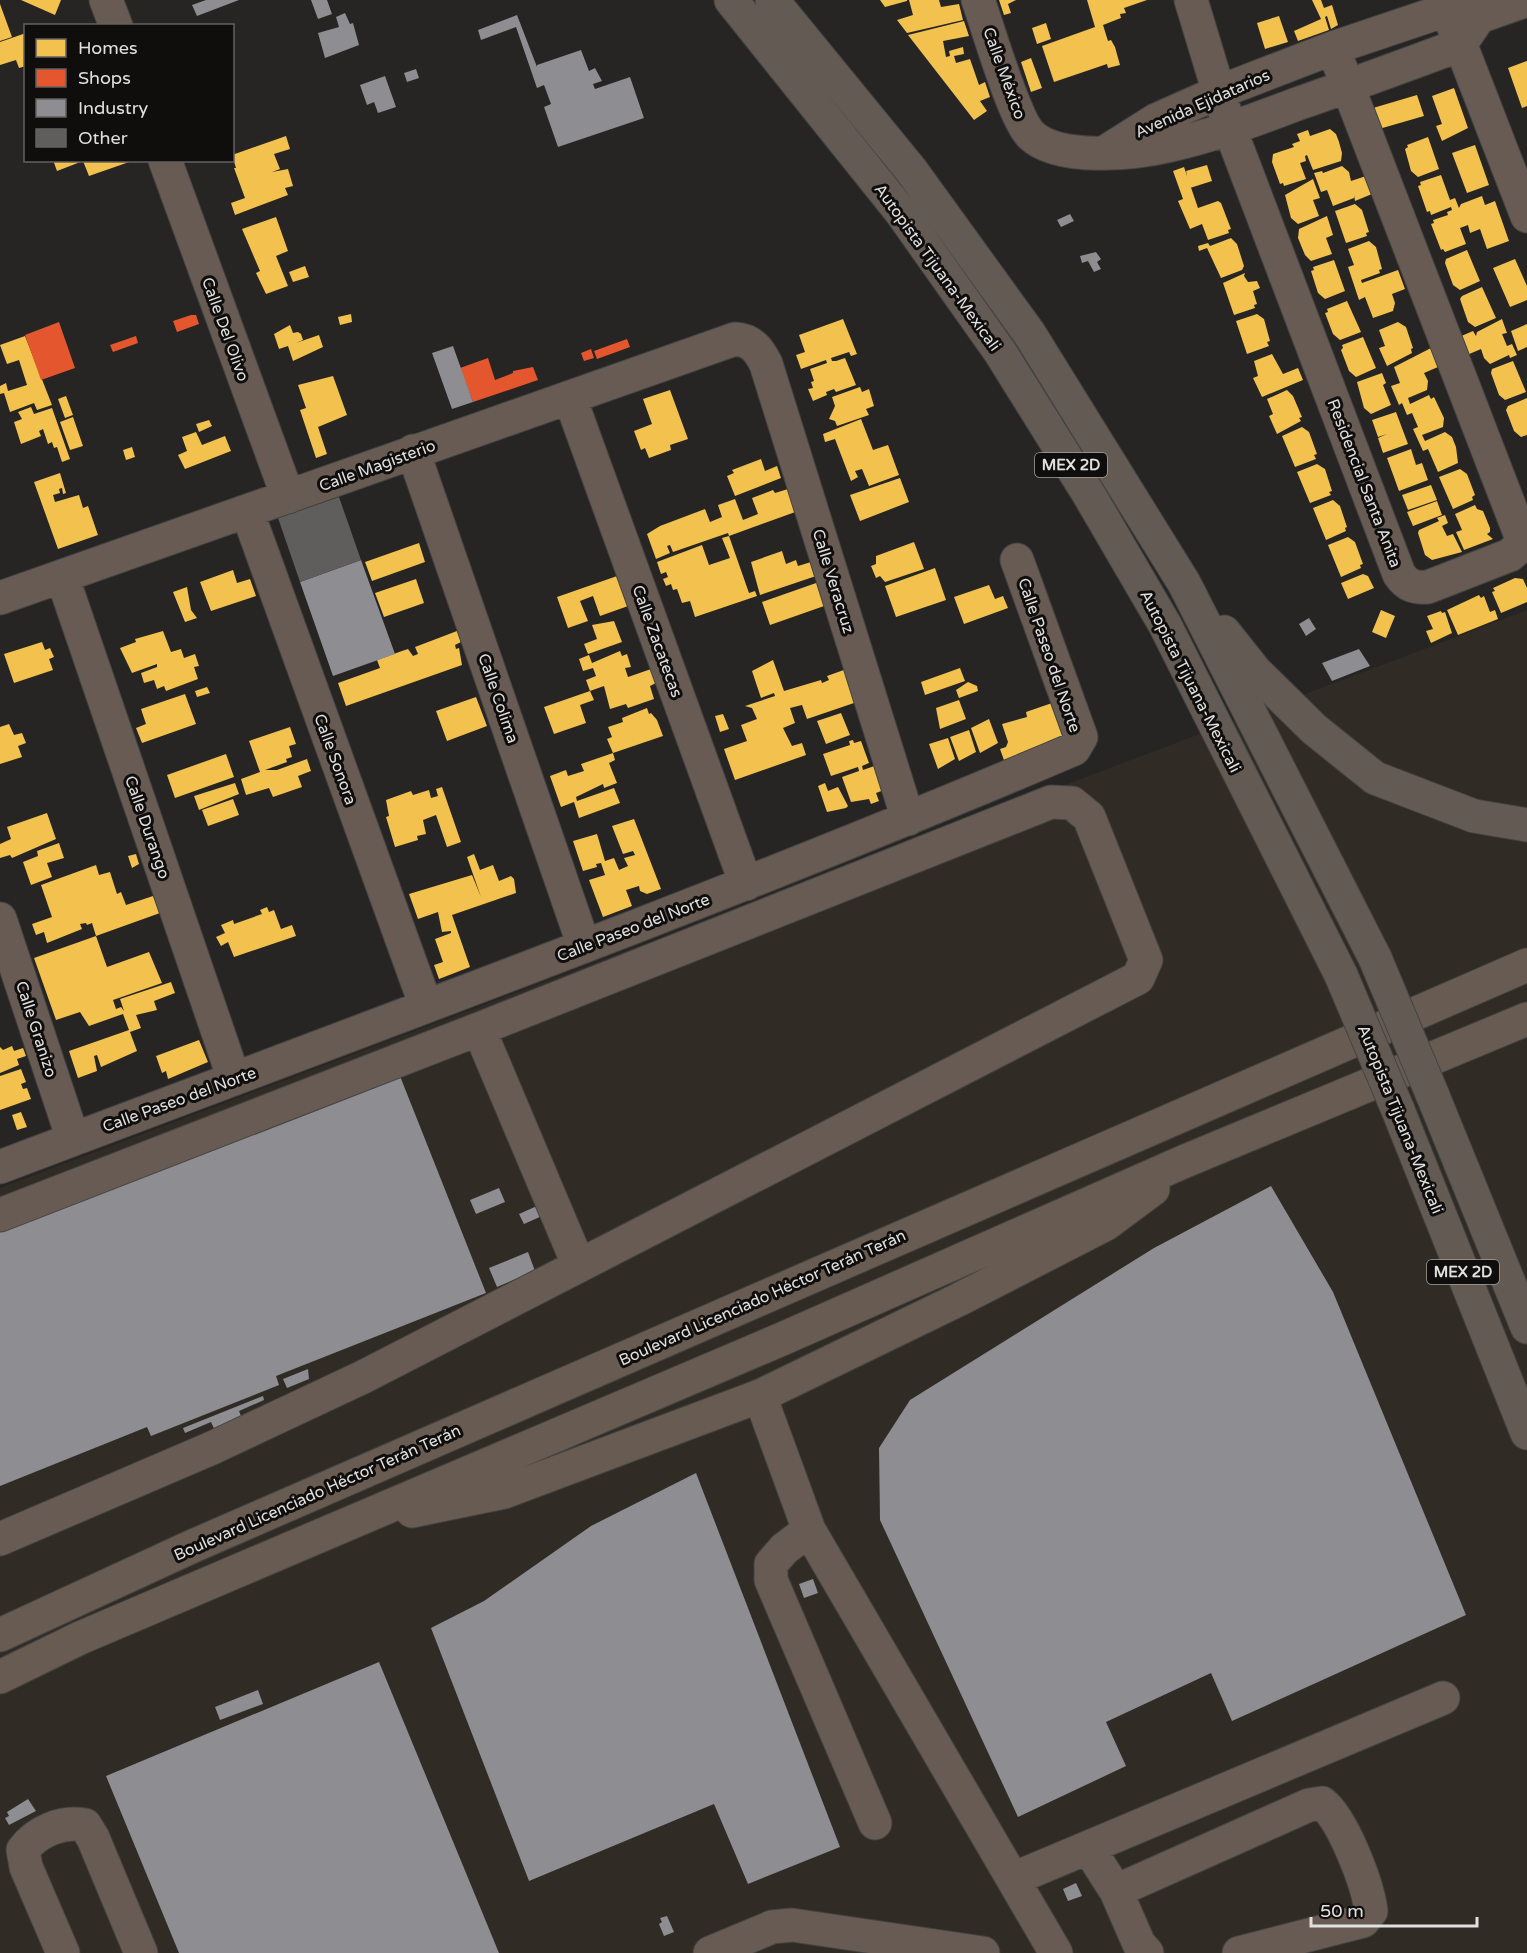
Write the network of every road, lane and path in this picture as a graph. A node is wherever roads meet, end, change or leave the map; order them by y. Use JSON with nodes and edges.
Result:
{"nodes":[{"id":1,"x":106,"y":0,"type":"edge"},
{"id":2,"x":731,"y":0,"type":"edge"},
{"id":3,"x":772,"y":0,"type":"edge"},
{"id":4,"x":978,"y":0,"type":"edge"},
{"id":5,"x":1191,"y":0,"type":"edge"},
{"id":6,"x":1527,"y":0,"type":"edge"},
{"id":7,"x":1458,"y":9,"type":"edge"},
{"id":8,"x":115,"y":24,"type":"edge"},
{"id":9,"x":1460,"y":45,"type":"junction"},
{"id":10,"x":1334,"y":48,"type":"junction"},
{"id":11,"x":1347,"y":87,"type":"junction"},
{"id":12,"x":1219,"y":92,"type":"junction"},
{"id":13,"x":1230,"y":129,"type":"junction"},
{"id":14,"x":1107,"y":151,"type":"junction"},
{"id":15,"x":166,"y":162,"type":"edge"},
{"id":16,"x":1527,"y":216,"type":"edge"},
{"id":17,"x":754,"y":346,"type":"joint"},
{"id":18,"x":570,"y":398,"type":"junction"},
{"id":19,"x":413,"y":451,"type":"junction"},
{"id":20,"x":288,"y":497,"type":"junction"},
{"id":21,"x":247,"y":511,"type":"junction"},
{"id":22,"x":1017,"y":560,"type":"dead end"},
{"id":23,"x":62,"y":576,"type":"junction"},
{"id":24,"x":1184,"y":583,"type":"junction"},
{"id":25,"x":0,"y":598,"type":"edge"},
{"id":26,"x":908,"y":819,"type":"junction"},
{"id":27,"x":1527,"y":825,"type":"edge"},
{"id":28,"x":746,"y":884,"type":"junction"},
{"id":29,"x":0,"y":919,"type":"edge"},
{"id":30,"x":584,"y":946,"type":"junction"},
{"id":31,"x":1527,"y":965,"type":"edge"},
{"id":32,"x":426,"y":1006,"type":"junction"},
{"id":33,"x":1527,"y":1019,"type":"edge"},
{"id":34,"x":479,"y":1029,"type":"junction"},
{"id":35,"x":234,"y":1079,"type":"junction"},
{"id":36,"x":74,"y":1139,"type":"junction"},
{"id":37,"x":1183,"y":1162,"type":"junction"},
{"id":38,"x":0,"y":1167,"type":"edge"},
{"id":39,"x":0,"y":1215,"type":"edge"},
{"id":40,"x":579,"y":1266,"type":"junction"},
{"id":41,"x":1527,"y":1327,"type":"edge"},
{"id":42,"x":760,"y":1396,"type":"junction"},
{"id":43,"x":1527,"y":1433,"type":"edge"},
{"id":44,"x":348,"y":1523,"type":"junction"},
{"id":45,"x":809,"y":1530,"type":"junction"},
{"id":46,"x":0,"y":1539,"type":"edge"},
{"id":47,"x":0,"y":1635,"type":"edge"},
{"id":48,"x":0,"y":1677,"type":"edge"},
{"id":49,"x":1443,"y":1698,"type":"dead end"},
{"id":50,"x":875,"y":1823,"type":"dead end"},
{"id":51,"x":1089,"y":1849,"type":"junction"},
{"id":52,"x":1013,"y":1879,"type":"junction"},
{"id":53,"x":1116,"y":1891,"type":"junction"},
{"id":54,"x":63,"y":1953,"type":"edge"},
{"id":55,"x":141,"y":1953,"type":"edge"},
{"id":56,"x":710,"y":1953,"type":"edge"},
{"id":57,"x":983,"y":1953,"type":"edge"},
{"id":58,"x":1056,"y":1953,"type":"edge"},
{"id":59,"x":1147,"y":1953,"type":"edge"},
{"id":60,"x":1239,"y":1953,"type":"edge"}],
"edges":[{"from":1,"to":8,"type":"street"},
{"from":2,"to":43,"type":"highway","name":"Autopista Tijuana-Mexicali","number":"MEX 2D","bridge":true},
{"from":3,"to":24,"type":"highway","number":"MEX 2D"},
{"from":4,"to":14,"type":"street","name":"Calle México"},
{"from":5,"to":12,"type":"street","name":"Residencial Santa Anita"},
{"from":6,"to":7,"type":"street","name":"Avenida Ejidatarios"},
{"from":7,"to":9,"type":"street"},
{"from":7,"to":10,"type":"street","name":"Avenida Ejidatarios"},
{"from":9,"to":11,"type":"street","name":"Avenida Ejidatarios"},
{"from":9,"to":16,"type":"street"},
{"from":10,"to":11,"type":"street","name":"Residencial Santa Anita"},
{"from":10,"to":12,"type":"street","name":"Avenida Ejidatarios"},
{"from":11,"to":13,"type":"street","name":"Avenida Ejidatarios"},
{"from":11,"to":13,"type":"street","name":"Residencial Santa Anita"},
{"from":12,"to":13,"type":"street","name":"Residencial Santa Anita"},
{"from":12,"to":14,"type":"street","name":"Avenida Ejidatarios"},
{"from":13,"to":14,"type":"street","name":"Avenida Ejidatarios"},
{"from":15,"to":20,"type":"street","name":"Calle Del Olivo"},
{"from":17,"to":18,"type":"street","name":"Calle Magisterio"},
{"from":17,"to":26,"type":"street","name":"Calle Veracruz"},
{"from":18,"to":19,"type":"street","name":"Calle Magisterio"},
{"from":18,"to":28,"type":"street","name":"Calle Zacatecas"},
{"from":19,"to":20,"type":"street","name":"Calle Magisterio"},
{"from":19,"to":30,"type":"street","name":"Calle Colima"},
{"from":20,"to":21,"type":"street","name":"Calle Magisterio"},
{"from":21,"to":23,"type":"street","name":"Calle Magisterio"},
{"from":21,"to":32,"type":"street","name":"Calle Sonora"},
{"from":22,"to":26,"type":"street","name":"Calle Paseo del Norte"},
{"from":23,"to":25,"type":"street","name":"Calle Magisterio"},
{"from":23,"to":35,"type":"street","name":"Calle Durango"},
{"from":24,"to":27,"type":"highway"},
{"from":24,"to":41,"type":"highway","number":"MEX 2D","bridge":true},
{"from":26,"to":28,"type":"street","name":"Calle Paseo del Norte"},
{"from":28,"to":30,"type":"street","name":"Calle Paseo del Norte"},
{"from":29,"to":36,"type":"street","name":"Calle Granizo"},
{"from":30,"to":32,"type":"street","name":"Calle Paseo del Norte"},
{"from":31,"to":47,"type":"main road","name":"Boulevard Licenciado Héctor Terán Terán"},
{"from":32,"to":35,"type":"street","name":"Calle Paseo del Norte"},
{"from":33,"to":37,"type":"main road"},
{"from":34,"to":39,"type":"street"},
{"from":34,"to":40,"type":"street"},
{"from":34,"to":40,"type":"street"},
{"from":35,"to":36,"type":"street","name":"Calle Paseo del Norte"},
{"from":36,"to":38,"type":"street","name":"Calle Paseo del Norte"},
{"from":37,"to":42,"type":"main road"},
{"from":37,"to":44,"type":"main road"},
{"from":40,"to":46,"type":"street"},
{"from":42,"to":44,"type":"main road"},
{"from":42,"to":45,"type":"street"},
{"from":44,"to":48,"type":"main road"},
{"from":45,"to":50,"type":"street"},
{"from":45,"to":52,"type":"street"},
{"from":49,"to":51,"type":"street"},
{"from":51,"to":52,"type":"street"},
{"from":51,"to":53,"type":"street"},
{"from":52,"to":58,"type":"street"},
{"from":53,"to":59,"type":"street"},
{"from":53,"to":60,"type":"street"},
{"from":54,"to":55,"type":"street"},
{"from":56,"to":57,"type":"street"}]}
